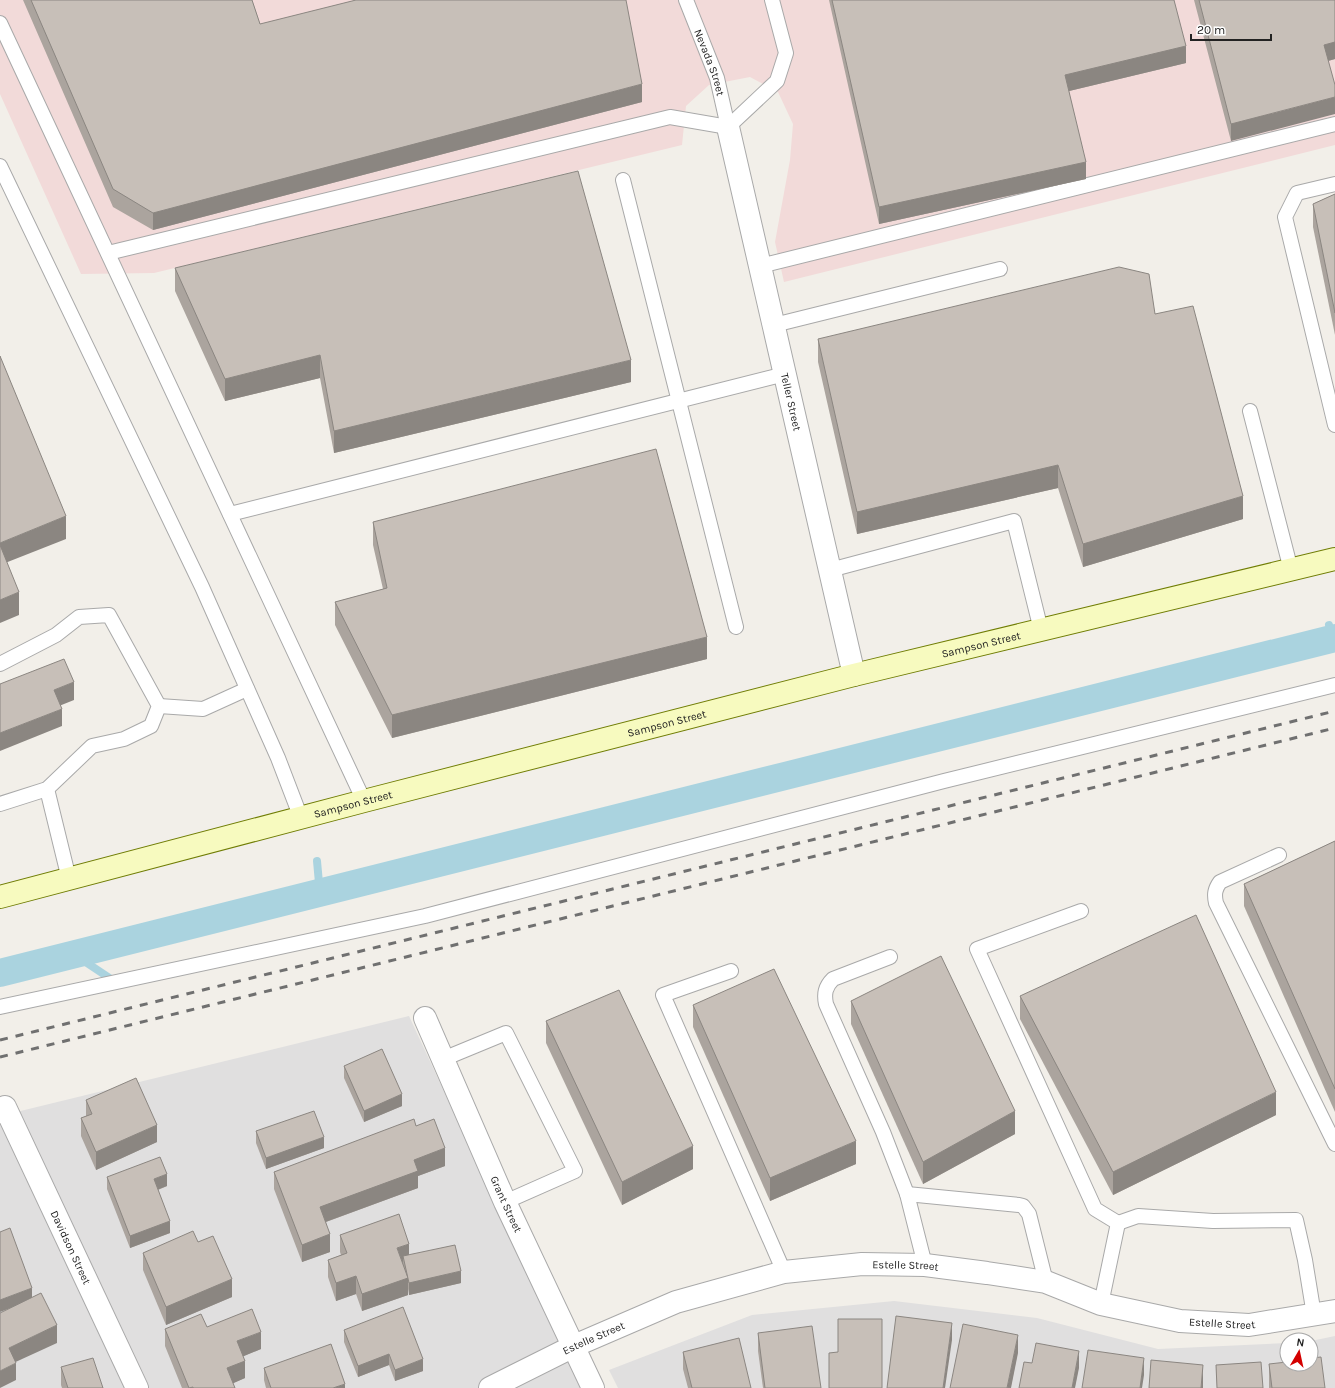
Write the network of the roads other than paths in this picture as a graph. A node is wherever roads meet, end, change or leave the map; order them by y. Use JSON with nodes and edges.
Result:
{"nodes":[{"id":1,"x":686,"y":0,"type":"edge"},
{"id":2,"x":772,"y":0,"type":"edge"},
{"id":3,"x":0,"y":23,"type":"edge"},
{"id":4,"x":1335,"y":124,"type":"edge"},
{"id":5,"x":728,"y":127,"type":"junction"},
{"id":6,"x":0,"y":166,"type":"edge"},
{"id":7,"x":623,"y":180,"type":"dead end"},
{"id":8,"x":1335,"y":184,"type":"edge"},
{"id":9,"x":108,"y":253,"type":"junction"},
{"id":10,"x":760,"y":266,"type":"junction"},
{"id":11,"x":1000,"y":269,"type":"dead end"},
{"id":12,"x":774,"y":325,"type":"junction"},
{"id":13,"x":785,"y":374,"type":"junction"},
{"id":14,"x":678,"y":401,"type":"junction"},
{"id":15,"x":1250,"y":411,"type":"dead end"},
{"id":16,"x":1335,"y":425,"type":"edge"},
{"id":17,"x":230,"y":514,"type":"junction"},
{"id":18,"x":1335,"y":559,"type":"edge"},
{"id":19,"x":830,"y":570,"type":"junction"},
{"id":20,"x":1291,"y":570,"type":"junction"},
{"id":21,"x":736,"y":627,"type":"dead end"},
{"id":22,"x":1041,"y":630,"type":"junction"},
{"id":23,"x":0,"y":664,"type":"edge"},
{"id":24,"x":854,"y":675,"type":"junction"},
{"id":25,"x":1335,"y":685,"type":"edge"},
{"id":26,"x":247,"y":689,"type":"junction"},
{"id":27,"x":159,"y":706,"type":"junction"},
{"id":28,"x":47,"y":789,"type":"junction"},
{"id":29,"x":364,"y":801,"type":"junction"},
{"id":30,"x":0,"y":804,"type":"edge"},
{"id":31,"x":301,"y":818,"type":"junction"},
{"id":32,"x":1279,"y":855,"type":"dead end"},
{"id":33,"x":69,"y":879,"type":"junction"},
{"id":34,"x":0,"y":897,"type":"edge"},
{"id":35,"x":1081,"y":911,"type":"dead end"},
{"id":36,"x":890,"y":957,"type":"dead end"},
{"id":37,"x":731,"y":971,"type":"dead end"},
{"id":38,"x":0,"y":1007,"type":"edge"},
{"id":39,"x":425,"y":1018,"type":"dead end"},
{"id":40,"x":443,"y":1059,"type":"junction"},
{"id":41,"x":5,"y":1107,"type":"dead end"},
{"id":42,"x":1335,"y":1144,"type":"edge"},
{"id":43,"x":907,"y":1194,"type":"junction"},
{"id":44,"x":505,"y":1202,"type":"junction"},
{"id":45,"x":1118,"y":1223,"type":"junction"},
{"id":46,"x":925,"y":1265,"type":"junction"},
{"id":47,"x":784,"y":1272,"type":"junction"},
{"id":48,"x":1046,"y":1282,"type":"junction"},
{"id":49,"x":1101,"y":1304,"type":"junction"},
{"id":50,"x":1325,"y":1313,"type":"edge"},
{"id":51,"x":574,"y":1346,"type":"junction"},
{"id":52,"x":137,"y":1388,"type":"edge"},
{"id":53,"x":490,"y":1388,"type":"edge"},
{"id":54,"x":593,"y":1388,"type":"edge"}],
"edges":[{"from":1,"to":5,"type":"lane","name":"Nevada Street"},
{"from":2,"to":5,"type":"lane"},
{"from":3,"to":9,"type":"lane"},
{"from":4,"to":10,"type":"lane"},
{"from":5,"to":9,"type":"lane"},
{"from":5,"to":10,"type":"street","name":"Teller Street"},
{"from":6,"to":26,"type":"lane"},
{"from":7,"to":14,"type":"lane"},
{"from":8,"to":16,"type":"lane"},
{"from":9,"to":17,"type":"lane"},
{"from":10,"to":12,"type":"street","name":"Teller Street"},
{"from":11,"to":12,"type":"lane"},
{"from":12,"to":13,"type":"street","name":"Teller Street"},
{"from":13,"to":14,"type":"lane"},
{"from":13,"to":19,"type":"street","name":"Teller Street"},
{"from":14,"to":17,"type":"lane"},
{"from":14,"to":21,"type":"lane"},
{"from":15,"to":20,"type":"lane"},
{"from":17,"to":29,"type":"lane"},
{"from":18,"to":20,"type":"street","name":"Sampson Street"},
{"from":19,"to":22,"type":"lane"},
{"from":19,"to":24,"type":"street","name":"Teller Street"},
{"from":20,"to":22,"type":"street","name":"Sampson Street"},
{"from":22,"to":24,"type":"street","name":"Sampson Street"},
{"from":23,"to":27,"type":"lane"},
{"from":24,"to":29,"type":"street","name":"Sampson Street"},
{"from":25,"to":38,"type":"lane"},
{"from":26,"to":27,"type":"lane"},
{"from":26,"to":31,"type":"lane"},
{"from":27,"to":28,"type":"lane"},
{"from":28,"to":30,"type":"lane"},
{"from":28,"to":33,"type":"lane"},
{"from":29,"to":31,"type":"street","name":"Sampson Street"},
{"from":31,"to":33,"type":"street","name":"Sampson Street"},
{"from":32,"to":42,"type":"lane"},
{"from":33,"to":34,"type":"street","name":"Sampson Street"},
{"from":35,"to":45,"type":"lane"},
{"from":36,"to":43,"type":"lane"},
{"from":37,"to":47,"type":"lane"},
{"from":39,"to":40,"type":"street","name":"Grant Street"},
{"from":40,"to":44,"type":"street","name":"Grant Street"},
{"from":40,"to":44,"type":"lane"},
{"from":41,"to":52,"type":"street","name":"Davidson Street"},
{"from":43,"to":46,"type":"lane"},
{"from":43,"to":48,"type":"lane"},
{"from":44,"to":51,"type":"street","name":"Grant Street"},
{"from":45,"to":49,"type":"lane"},
{"from":45,"to":50,"type":"lane"},
{"from":46,"to":47,"type":"street","name":"Estelle Street"},
{"from":46,"to":48,"type":"street","name":"Estelle Street"},
{"from":47,"to":51,"type":"street","name":"Estelle Street"},
{"from":48,"to":49,"type":"street","name":"Estelle Street"},
{"from":49,"to":50,"type":"street","name":"Estelle Street"},
{"from":51,"to":53,"type":"street","name":"Estelle Street"},
{"from":51,"to":54,"type":"street","name":"Grant Street"}]}
